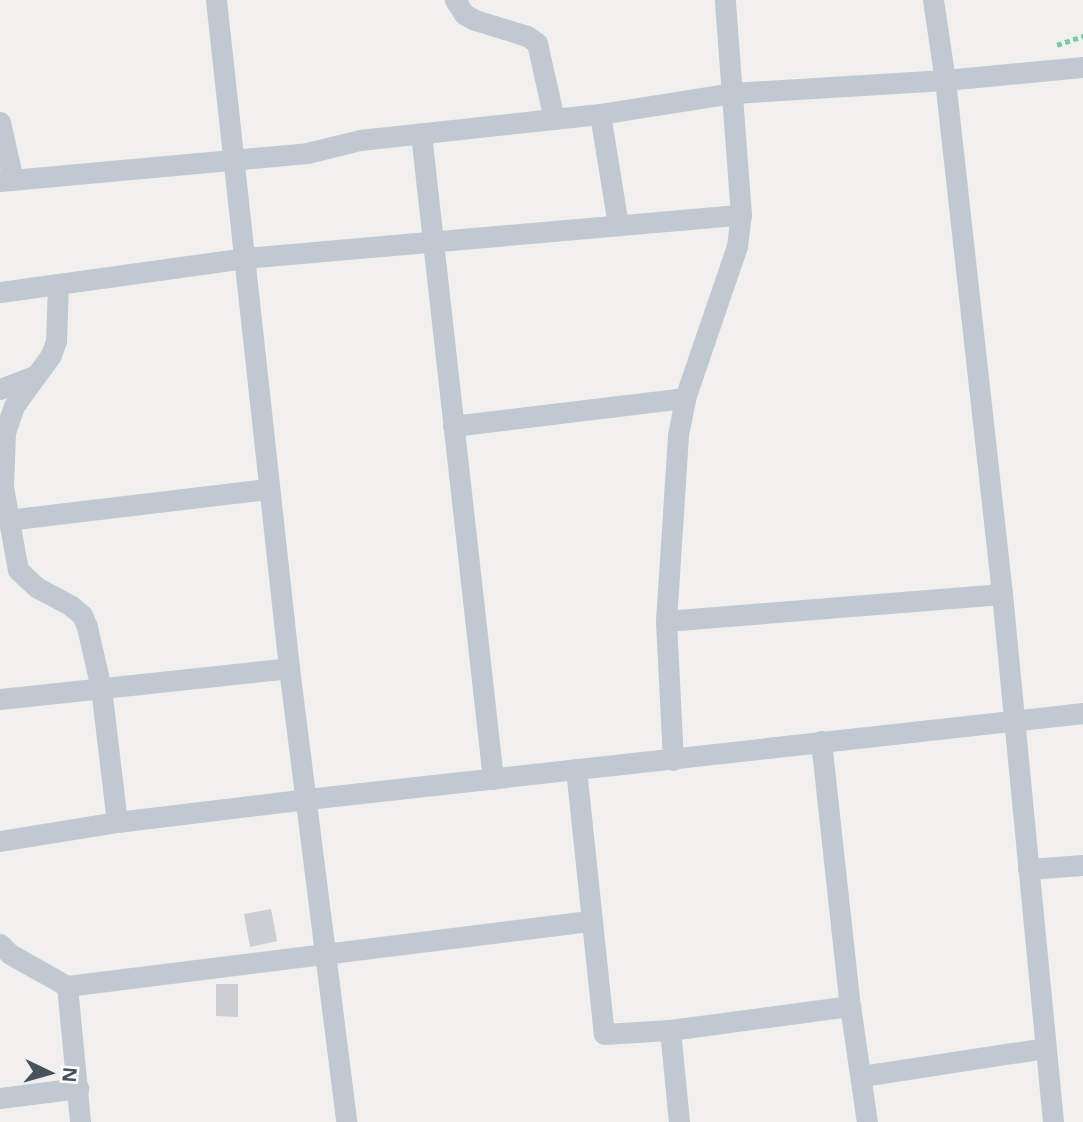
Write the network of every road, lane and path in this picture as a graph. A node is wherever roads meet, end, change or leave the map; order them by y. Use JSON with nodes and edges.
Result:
{"nodes":[{"id":1,"x":216,"y":0,"type":"edge"},
{"id":2,"x":456,"y":0,"type":"edge"},
{"id":3,"x":725,"y":0,"type":"edge"},
{"id":4,"x":933,"y":0,"type":"edge"},
{"id":5,"x":1083,"y":67,"type":"edge"},
{"id":6,"x":945,"y":79,"type":"junction"},
{"id":7,"x":733,"y":93,"type":"junction"},
{"id":8,"x":600,"y":114,"type":"junction"},
{"id":9,"x":554,"y":119,"type":"junction"},
{"id":10,"x":0,"y":122,"type":"edge"},
{"id":11,"x":421,"y":134,"type":"junction"},
{"id":12,"x":232,"y":160,"type":"junction"},
{"id":13,"x":7,"y":180,"type":"edge"},
{"id":14,"x":741,"y":215,"type":"junction"},
{"id":15,"x":618,"y":225,"type":"junction"},
{"id":16,"x":433,"y":242,"type":"junction"},
{"id":17,"x":245,"y":258,"type":"junction"},
{"id":18,"x":58,"y":284,"type":"junction"},
{"id":19,"x":0,"y":292,"type":"edge"},
{"id":20,"x":32,"y":377,"type":"junction"},
{"id":21,"x":0,"y":389,"type":"edge"},
{"id":22,"x":685,"y":398,"type":"junction"},
{"id":23,"x":453,"y":426,"type":"junction"},
{"id":24,"x":268,"y":489,"type":"junction"},
{"id":25,"x":7,"y":520,"type":"junction"},
{"id":26,"x":1002,"y":594,"type":"junction"},
{"id":27,"x":666,"y":621,"type":"junction"},
{"id":28,"x":289,"y":668,"type":"junction"},
{"id":29,"x":101,"y":688,"type":"junction"},
{"id":30,"x":0,"y":699,"type":"edge"},
{"id":31,"x":1083,"y":713,"type":"edge"},
{"id":32,"x":1014,"y":721,"type":"junction"},
{"id":33,"x":821,"y":741,"type":"junction"},
{"id":34,"x":673,"y":760,"type":"junction"},
{"id":35,"x":576,"y":769,"type":"junction"},
{"id":36,"x":493,"y":779,"type":"junction"},
{"id":37,"x":307,"y":799,"type":"junction"},
{"id":38,"x":117,"y":822,"type":"junction"},
{"id":39,"x":0,"y":841,"type":"edge"},
{"id":40,"x":1083,"y":865,"type":"edge"},
{"id":41,"x":1028,"y":869,"type":"junction"},
{"id":42,"x":590,"y":920,"type":"junction"},
{"id":43,"x":0,"y":944,"type":"edge"},
{"id":44,"x":326,"y":954,"type":"junction"},
{"id":45,"x":67,"y":986,"type":"junction"},
{"id":46,"x":850,"y":1006,"type":"junction"},
{"id":47,"x":670,"y":1030,"type":"junction"},
{"id":48,"x":1045,"y":1048,"type":"junction"},
{"id":49,"x":862,"y":1076,"type":"junction"},
{"id":50,"x":78,"y":1088,"type":"junction"},
{"id":51,"x":0,"y":1098,"type":"edge"},
{"id":52,"x":80,"y":1122,"type":"edge"},
{"id":53,"x":346,"y":1122,"type":"edge"},
{"id":54,"x":679,"y":1122,"type":"edge"},
{"id":55,"x":867,"y":1122,"type":"edge"},
{"id":56,"x":1052,"y":1122,"type":"edge"}],
"edges":[{"from":1,"to":12,"type":"street"},
{"from":2,"to":9,"type":"street"},
{"from":3,"to":7,"type":"street"},
{"from":4,"to":6,"type":"street"},
{"from":5,"to":6,"type":"street"},
{"from":6,"to":7,"type":"street"},
{"from":6,"to":26,"type":"street"},
{"from":7,"to":8,"type":"street"},
{"from":7,"to":14,"type":"street"},
{"from":8,"to":9,"type":"street"},
{"from":8,"to":15,"type":"street"},
{"from":9,"to":11,"type":"street"},
{"from":10,"to":13,"type":"street"},
{"from":11,"to":12,"type":"street"},
{"from":11,"to":16,"type":"street"},
{"from":12,"to":13,"type":"street"},
{"from":12,"to":17,"type":"street"},
{"from":14,"to":15,"type":"street"},
{"from":14,"to":22,"type":"street"},
{"from":15,"to":16,"type":"street"},
{"from":16,"to":17,"type":"street"},
{"from":16,"to":23,"type":"street"},
{"from":17,"to":18,"type":"street"},
{"from":17,"to":24,"type":"street"},
{"from":18,"to":19,"type":"street"},
{"from":18,"to":20,"type":"street"},
{"from":20,"to":21,"type":"street"},
{"from":20,"to":25,"type":"street"},
{"from":22,"to":23,"type":"street"},
{"from":22,"to":27,"type":"street"},
{"from":23,"to":36,"type":"street"},
{"from":24,"to":25,"type":"street"},
{"from":24,"to":28,"type":"street"},
{"from":25,"to":29,"type":"street"},
{"from":26,"to":27,"type":"street"},
{"from":26,"to":32,"type":"street"},
{"from":27,"to":34,"type":"street"},
{"from":28,"to":29,"type":"street"},
{"from":28,"to":37,"type":"street"},
{"from":29,"to":30,"type":"street"},
{"from":29,"to":38,"type":"street"},
{"from":31,"to":32,"type":"street"},
{"from":32,"to":33,"type":"street"},
{"from":32,"to":41,"type":"street"},
{"from":33,"to":34,"type":"street"},
{"from":33,"to":46,"type":"street"},
{"from":34,"to":35,"type":"street"},
{"from":35,"to":36,"type":"street"},
{"from":35,"to":42,"type":"street"},
{"from":36,"to":37,"type":"street"},
{"from":37,"to":38,"type":"street"},
{"from":37,"to":44,"type":"street"},
{"from":38,"to":39,"type":"street"},
{"from":40,"to":41,"type":"street"},
{"from":41,"to":48,"type":"street"},
{"from":42,"to":44,"type":"street"},
{"from":42,"to":47,"type":"street"},
{"from":43,"to":45,"type":"street"},
{"from":44,"to":45,"type":"street"},
{"from":44,"to":53,"type":"street"},
{"from":45,"to":50,"type":"street"},
{"from":46,"to":47,"type":"street"},
{"from":46,"to":49,"type":"street"},
{"from":47,"to":54,"type":"street"},
{"from":48,"to":49,"type":"street"},
{"from":48,"to":56,"type":"street"},
{"from":49,"to":55,"type":"street"},
{"from":50,"to":51,"type":"street"},
{"from":50,"to":52,"type":"street"}]}
